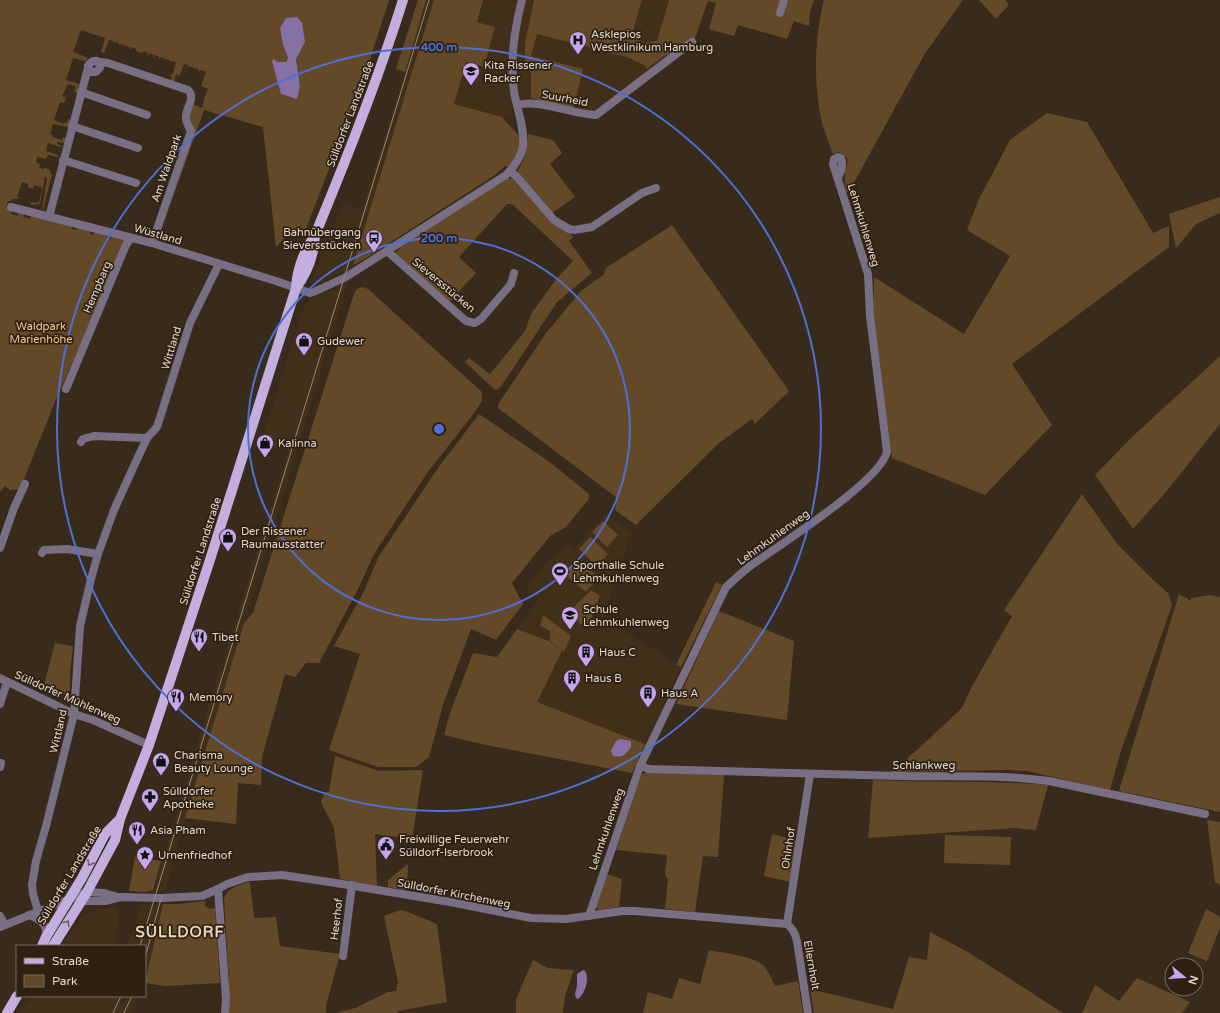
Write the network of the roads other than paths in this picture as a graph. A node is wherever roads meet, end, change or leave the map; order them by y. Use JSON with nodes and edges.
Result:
{"nodes":[{"id":1,"x":403,"y":0,"type":"edge"},
{"id":2,"x":522,"y":0,"type":"edge"},
{"id":3,"x":784,"y":0,"type":"edge"},
{"id":4,"x":780,"y":13,"type":"dead end"},
{"id":5,"x":692,"y":42,"type":"dead end"},
{"id":6,"x":81,"y":92,"type":"junction"},
{"id":7,"x":517,"y":105,"type":"junction"},
{"id":8,"x":147,"y":114,"type":"dead end"},
{"id":9,"x":72,"y":126,"type":"junction"},
{"id":10,"x":138,"y":148,"type":"dead end"},
{"id":11,"x":63,"y":160,"type":"junction"},
{"id":12,"x":510,"y":171,"type":"junction"},
{"id":13,"x":838,"y":178,"type":"dead end"},
{"id":14,"x":136,"y":183,"type":"dead end"},
{"id":15,"x":656,"y":188,"type":"dead end"},
{"id":16,"x":12,"y":207,"type":"dead end"},
{"id":17,"x":49,"y":216,"type":"junction"},
{"id":18,"x":131,"y":238,"type":"junction"},
{"id":19,"x":152,"y":243,"type":"junction"},
{"id":20,"x":387,"y":251,"type":"junction"},
{"id":21,"x":219,"y":264,"type":"junction"},
{"id":22,"x":514,"y":273,"type":"dead end"},
{"id":23,"x":296,"y":288,"type":"junction"},
{"id":24,"x":66,"y":389,"type":"dead end"},
{"id":25,"x":147,"y":438,"type":"junction"},
{"id":26,"x":81,"y":442,"type":"dead end"},
{"id":27,"x":25,"y":484,"type":"dead end"},
{"id":28,"x":0,"y":548,"type":"edge"},
{"id":29,"x":42,"y":553,"type":"dead end"},
{"id":30,"x":98,"y":554,"type":"junction"},
{"id":31,"x":3,"y":680,"type":"edge"},
{"id":32,"x":0,"y":704,"type":"edge"},
{"id":33,"x":74,"y":714,"type":"junction"},
{"id":34,"x":149,"y":745,"type":"junction"},
{"id":35,"x":640,"y":766,"type":"junction"},
{"id":36,"x":810,"y":774,"type":"junction"},
{"id":37,"x":1205,"y":814,"type":"dead end"},
{"id":38,"x":120,"y":819,"type":"junction"},
{"id":39,"x":352,"y":885,"type":"junction"},
{"id":40,"x":218,"y":889,"type":"junction"},
{"id":41,"x":84,"y":896,"type":"junction"},
{"id":42,"x":68,"y":900,"type":"junction"},
{"id":43,"x":38,"y":911,"type":"junction"},
{"id":44,"x":0,"y":916,"type":"edge"},
{"id":45,"x":29,"y":916,"type":"junction"},
{"id":46,"x":588,"y":916,"type":"junction"},
{"id":47,"x":787,"y":924,"type":"junction"},
{"id":48,"x":2,"y":926,"type":"edge"},
{"id":49,"x":44,"y":941,"type":"edge"},
{"id":50,"x":53,"y":945,"type":"edge"},
{"id":51,"x":343,"y":956,"type":"dead end"},
{"id":52,"x":16,"y":997,"type":"edge"},
{"id":53,"x":7,"y":1013,"type":"edge"},
{"id":54,"x":225,"y":1013,"type":"edge"},
{"id":55,"x":808,"y":1013,"type":"edge"}],
"edges":[{"from":1,"to":23,"type":"main road","name":"Sülldorfer Landstraße"},
{"from":2,"to":7,"type":"street"},
{"from":3,"to":4,"type":"street"},
{"from":5,"to":7,"type":"street","name":"Suurheid"},
{"from":6,"to":8,"type":"street"},
{"from":6,"to":9,"type":"street","name":"Am Waldpark"},
{"from":6,"to":19,"type":"street","name":"Am Waldpark"},
{"from":7,"to":12,"type":"street"},
{"from":9,"to":10,"type":"street"},
{"from":9,"to":11,"type":"street","name":"Am Waldpark"},
{"from":11,"to":14,"type":"street"},
{"from":11,"to":17,"type":"street","name":"Am Waldpark"},
{"from":12,"to":15,"type":"street"},
{"from":12,"to":20,"type":"street"},
{"from":13,"to":35,"type":"street","name":"Lehmkuhlenweg"},
{"from":16,"to":17,"type":"street","name":"Wüstland"},
{"from":17,"to":18,"type":"street","name":"Wüstland"},
{"from":18,"to":19,"type":"street","name":"Wüstland"},
{"from":18,"to":24,"type":"street","name":"Hempbarg"},
{"from":19,"to":21,"type":"street","name":"Wüstland"},
{"from":20,"to":22,"type":"street","name":"Sieversstücken"},
{"from":20,"to":23,"type":"street"},
{"from":21,"to":23,"type":"street","name":"Wüstland"},
{"from":21,"to":25,"type":"street","name":"Wittland"},
{"from":23,"to":34,"type":"main road","name":"Sülldorfer Landstraße"},
{"from":25,"to":26,"type":"street"},
{"from":25,"to":30,"type":"street","name":"Wittland"},
{"from":27,"to":28,"type":"street"},
{"from":29,"to":30,"type":"street"},
{"from":30,"to":33,"type":"street","name":"Wittland"},
{"from":31,"to":32,"type":"street"},
{"from":31,"to":33,"type":"street","name":"Sülldorfer Mühlenweg"},
{"from":33,"to":34,"type":"street","name":"Sülldorfer Mühlenweg"},
{"from":33,"to":43,"type":"street","name":"Wittland"},
{"from":34,"to":38,"type":"main road","name":"Sülldorfer Landstraße"},
{"from":35,"to":36,"type":"street","name":"Schlankweg"},
{"from":35,"to":46,"type":"street","name":"Lehmkuhlenweg"},
{"from":36,"to":37,"type":"street","name":"Schlankweg"},
{"from":36,"to":47,"type":"street","name":"Ohlnhof"},
{"from":38,"to":41,"type":"main road","name":"Sülldorfer Landstraße"},
{"from":38,"to":42,"type":"main road","name":"Sülldorfer Landstraße","one_way":true},
{"from":39,"to":40,"type":"street","name":"Sülldorfer Kirchenweg"},
{"from":39,"to":46,"type":"street","name":"Sülldorfer Kirchenweg"},
{"from":39,"to":51,"type":"street","name":"Heerhof"},
{"from":40,"to":41,"type":"street","name":"Sülldorfer Kirchenweg"},
{"from":40,"to":54,"type":"street"},
{"from":41,"to":42,"type":"street","name":"Sülldorfer Kirchenweg"},
{"from":50,"to":41,"type":"main road","name":"Sülldorfer Landstraße","one_way":true},
{"from":42,"to":43,"type":"street","name":"Sülldorfer Kirchenweg"},
{"from":42,"to":49,"type":"main road","name":"Sülldorfer Landstraße"},
{"from":43,"to":45,"type":"street","name":"Sülldorfer Kirchenweg"},
{"from":44,"to":48,"type":"street"},
{"from":45,"to":48,"type":"street","name":"Sülldorfer Kirchenweg"},
{"from":45,"to":49,"type":"street"},
{"from":46,"to":47,"type":"street","name":"Sülldorfer Kirchenweg"},
{"from":47,"to":55,"type":"street","name":"Ellernholt"},
{"from":52,"to":53,"type":"main road"}]}
